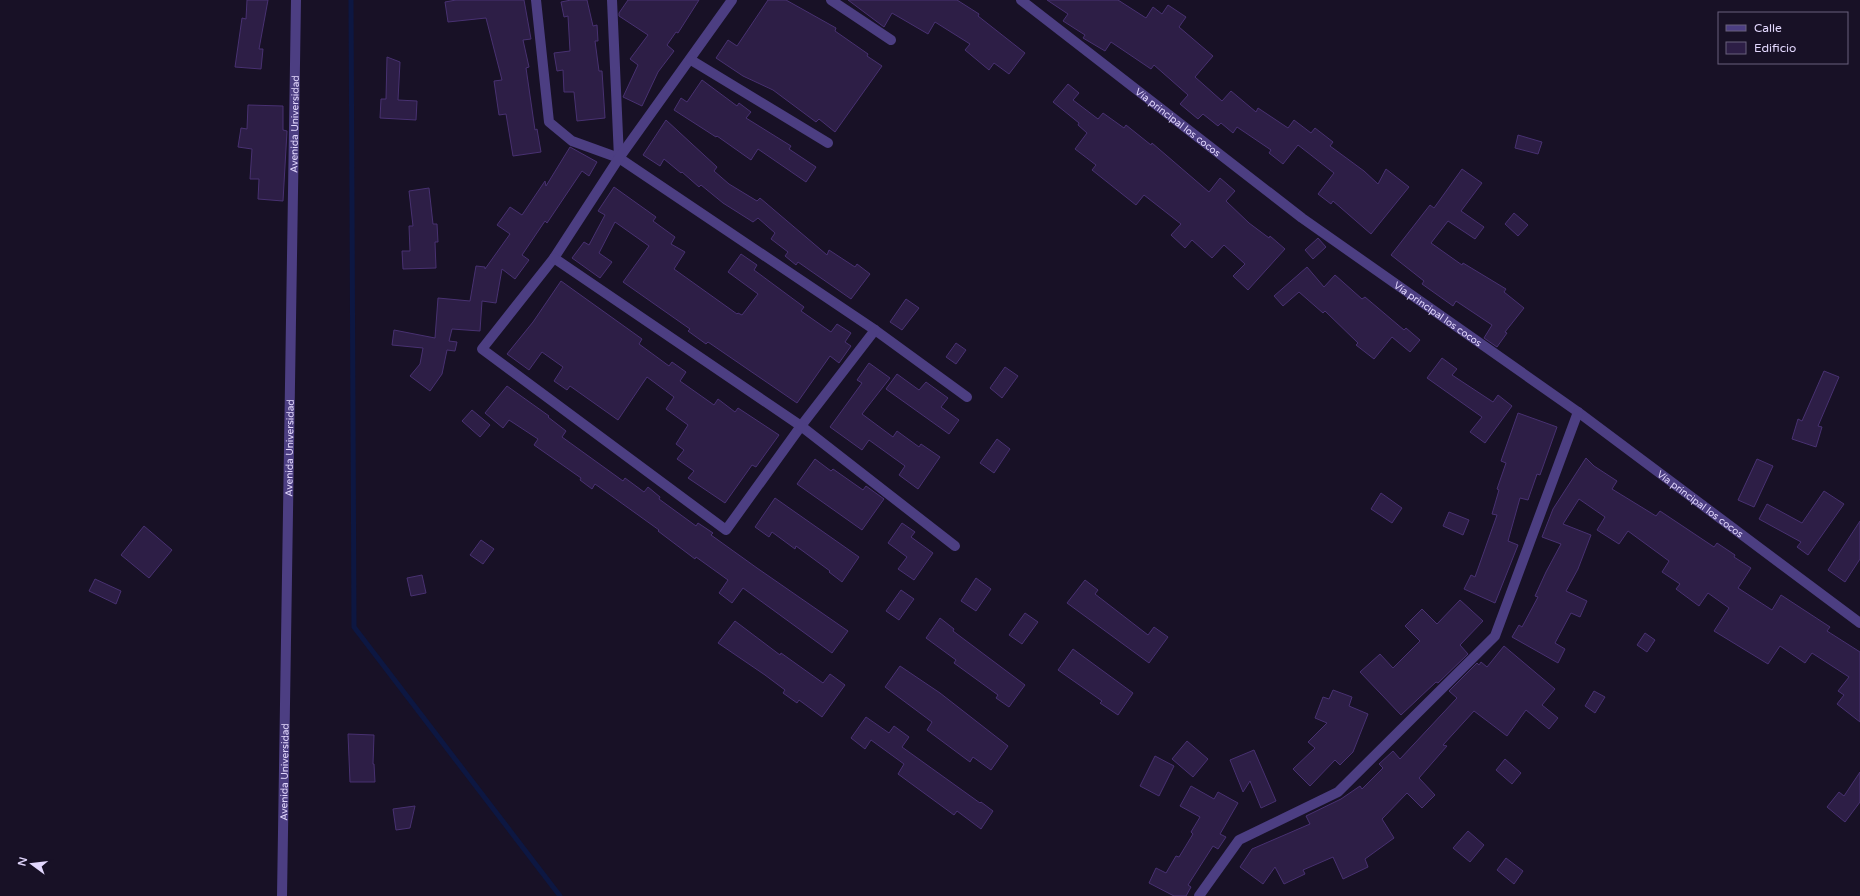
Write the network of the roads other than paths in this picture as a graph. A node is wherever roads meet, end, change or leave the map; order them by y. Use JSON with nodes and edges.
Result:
{"nodes":[{"id":1,"x":296,"y":0,"type":"edge"},
{"id":2,"x":536,"y":0,"type":"edge"},
{"id":3,"x":612,"y":0,"type":"edge"},
{"id":4,"x":732,"y":0,"type":"edge"},
{"id":5,"x":831,"y":0,"type":"edge"},
{"id":6,"x":1021,"y":0,"type":"edge"},
{"id":7,"x":891,"y":40,"type":"dead end"},
{"id":8,"x":691,"y":60,"type":"junction"},
{"id":9,"x":828,"y":143,"type":"dead end"},
{"id":10,"x":619,"y":158,"type":"junction"},
{"id":11,"x":554,"y":258,"type":"junction"},
{"id":12,"x":875,"y":330,"type":"junction"},
{"id":13,"x":967,"y":397,"type":"dead end"},
{"id":14,"x":1578,"y":412,"type":"junction"},
{"id":15,"x":801,"y":426,"type":"junction"},
{"id":16,"x":955,"y":546,"type":"dead end"},
{"id":17,"x":1860,"y":623,"type":"edge"},
{"id":18,"x":282,"y":896,"type":"edge"},
{"id":19,"x":1199,"y":896,"type":"edge"}],
"edges":[{"from":1,"to":18,"type":"street","name":"Avenida Universidad"},
{"from":2,"to":10,"type":"street"},
{"from":3,"to":10,"type":"street"},
{"from":4,"to":8,"type":"street"},
{"from":5,"to":7,"type":"street"},
{"from":6,"to":14,"type":"street","name":"Vía principal los cocos"},
{"from":8,"to":9,"type":"street"},
{"from":8,"to":10,"type":"street"},
{"from":10,"to":11,"type":"street"},
{"from":10,"to":12,"type":"street"},
{"from":11,"to":15,"type":"street"},
{"from":11,"to":15,"type":"street"},
{"from":12,"to":13,"type":"street"},
{"from":12,"to":15,"type":"street"},
{"from":14,"to":17,"type":"street","name":"Vía principal los cocos"},
{"from":14,"to":19,"type":"street"},
{"from":15,"to":16,"type":"street"}]}
